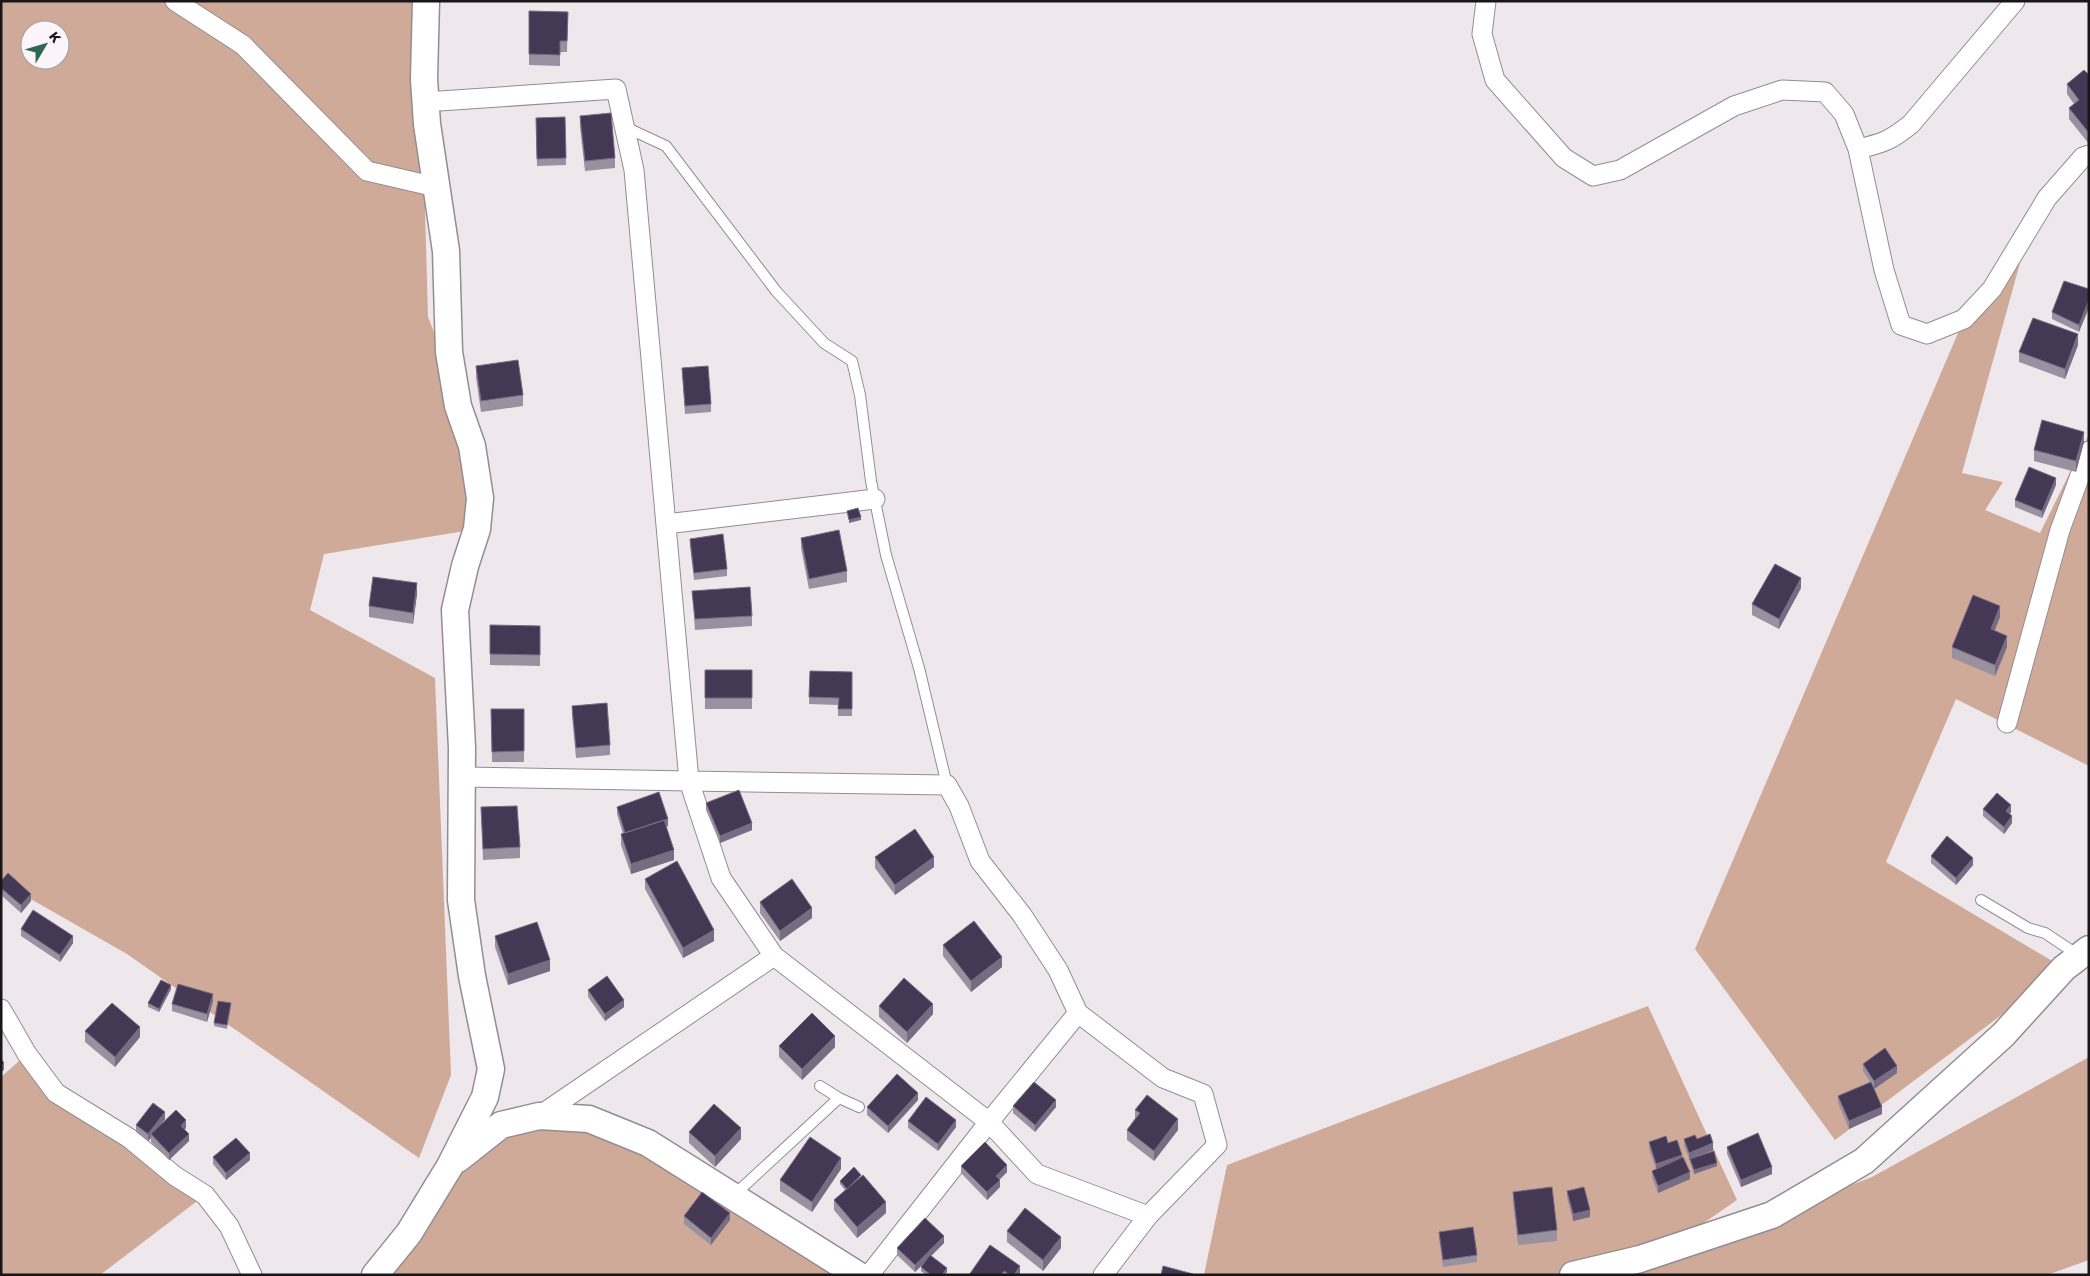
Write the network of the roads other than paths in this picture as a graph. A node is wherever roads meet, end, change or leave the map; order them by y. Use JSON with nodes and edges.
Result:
{"nodes":[{"id":1,"x":175,"y":1,"type":"edge"},
{"id":2,"x":426,"y":1,"type":"edge"},
{"id":3,"x":1486,"y":1,"type":"edge"},
{"id":4,"x":2015,"y":1,"type":"edge"},
{"id":5,"x":426,"y":102,"type":"junction"},
{"id":6,"x":625,"y":127,"type":"junction"},
{"id":7,"x":1858,"y":149,"type":"junction"},
{"id":8,"x":2089,"y":155,"type":"edge"},
{"id":9,"x":436,"y":187,"type":"junction"},
{"id":10,"x":2089,"y":451,"type":"edge"},
{"id":11,"x":875,"y":498,"type":"junction"},
{"id":12,"x":666,"y":524,"type":"junction"},
{"id":13,"x":2007,"y":723,"type":"dead end"},
{"id":14,"x":461,"y":777,"type":"junction"},
{"id":15,"x":689,"y":781,"type":"junction"},
{"id":16,"x":947,"y":785,"type":"junction"},
{"id":17,"x":1981,"y":900,"type":"dead end"},
{"id":18,"x":2084,"y":952,"type":"edge"},
{"id":19,"x":774,"y":956,"type":"junction"},
{"id":20,"x":1,"y":1009,"type":"edge"},
{"id":21,"x":1078,"y":1013,"type":"junction"},
{"id":22,"x":820,"y":1086,"type":"dead end"},
{"id":23,"x":839,"y":1098,"type":"junction"},
{"id":24,"x":859,"y":1107,"type":"dead end"},
{"id":25,"x":539,"y":1116,"type":"junction"},
{"id":26,"x":989,"y":1122,"type":"junction"},
{"id":27,"x":450,"y":1166,"type":"junction"},
{"id":28,"x":733,"y":1196,"type":"junction"},
{"id":29,"x":1148,"y":1216,"type":"junction"},
{"id":30,"x":252,"y":1275,"type":"edge"},
{"id":31,"x":375,"y":1275,"type":"edge"},
{"id":32,"x":858,"y":1275,"type":"edge"},
{"id":33,"x":869,"y":1275,"type":"edge"},
{"id":34,"x":1103,"y":1275,"type":"edge"},
{"id":35,"x":1572,"y":1275,"type":"edge"}],
"edges":[{"from":1,"to":9,"type":"street"},
{"from":2,"to":5,"type":"street"},
{"from":3,"to":7,"type":"street"},
{"from":4,"to":7,"type":"street"},
{"from":5,"to":6,"type":"street"},
{"from":5,"to":9,"type":"street"},
{"from":6,"to":11,"type":"lane"},
{"from":6,"to":12,"type":"street"},
{"from":7,"to":8,"type":"street"},
{"from":9,"to":14,"type":"street"},
{"from":10,"to":13,"type":"street"},
{"from":11,"to":12,"type":"street"},
{"from":11,"to":16,"type":"lane"},
{"from":12,"to":15,"type":"street"},
{"from":14,"to":15,"type":"street"},
{"from":14,"to":27,"type":"street"},
{"from":15,"to":16,"type":"street"},
{"from":15,"to":19,"type":"street"},
{"from":16,"to":21,"type":"street"},
{"from":17,"to":18,"type":"lane"},
{"from":18,"to":35,"type":"street"},
{"from":19,"to":25,"type":"street"},
{"from":19,"to":26,"type":"street"},
{"from":20,"to":30,"type":"street"},
{"from":21,"to":26,"type":"street"},
{"from":21,"to":29,"type":"street"},
{"from":22,"to":23,"type":"lane"},
{"from":23,"to":24,"type":"lane"},
{"from":23,"to":28,"type":"lane"},
{"from":25,"to":27,"type":"street"},
{"from":25,"to":28,"type":"street"},
{"from":26,"to":29,"type":"street"},
{"from":26,"to":33,"type":"street"},
{"from":27,"to":31,"type":"street"},
{"from":28,"to":32,"type":"street"},
{"from":29,"to":34,"type":"street"}]}
